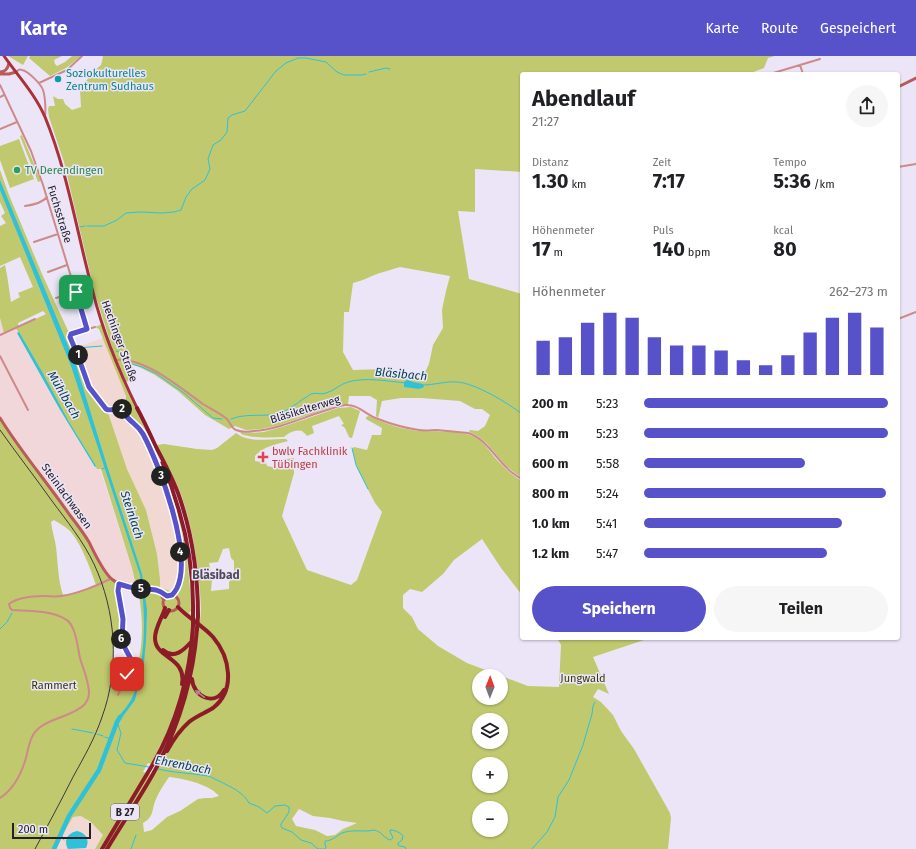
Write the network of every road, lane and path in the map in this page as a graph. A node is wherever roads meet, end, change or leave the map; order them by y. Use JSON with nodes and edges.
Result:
{"nodes":[{"id":1,"x":4,"y":56,"type":"edge"},
{"id":2,"x":82,"y":56,"type":"edge"},
{"id":3,"x":820,"y":59,"type":"dead end"},
{"id":4,"x":9,"y":63,"type":"junction"},
{"id":5,"x":800,"y":65,"type":"junction"},
{"id":6,"x":16,"y":72,"type":"junction"},
{"id":7,"x":777,"y":72,"type":"edge"},
{"id":8,"x":802,"y":72,"type":"edge"},
{"id":9,"x":1,"y":73,"type":"edge"},
{"id":10,"x":916,"y":78,"type":"edge"},
{"id":11,"x":39,"y":83,"type":"junction"},
{"id":12,"x":0,"y":85,"type":"edge"},
{"id":13,"x":900,"y":86,"type":"edge"},
{"id":14,"x":4,"y":95,"type":"junction"},
{"id":15,"x":0,"y":97,"type":"edge"},
{"id":16,"x":44,"y":100,"type":"junction"},
{"id":17,"x":38,"y":102,"type":"junction"},
{"id":18,"x":45,"y":117,"type":"junction"},
{"id":19,"x":17,"y":122,"type":"junction"},
{"id":20,"x":0,"y":129,"type":"edge"},
{"id":21,"x":916,"y":164,"type":"edge"},
{"id":22,"x":900,"y":167,"type":"edge"},
{"id":23,"x":47,"y":197,"type":"junction"},
{"id":24,"x":25,"y":206,"type":"dead end"},
{"id":25,"x":58,"y":234,"type":"junction"},
{"id":26,"x":34,"y":242,"type":"dead end"},
{"id":27,"x":67,"y":265,"type":"junction"},
{"id":28,"x":48,"y":272,"type":"dead end"},
{"id":29,"x":76,"y":292,"type":"junction"},
{"id":30,"x":56,"y":298,"type":"dead end"},
{"id":31,"x":916,"y":312,"type":"edge"},
{"id":32,"x":900,"y":318,"type":"edge"},
{"id":33,"x":35,"y":319,"type":"dead end"},
{"id":34,"x":95,"y":327,"type":"dead end"},
{"id":35,"x":87,"y":329,"type":"junction"},
{"id":36,"x":0,"y":335,"type":"edge"},
{"id":37,"x":0,"y":356,"type":"edge"},
{"id":38,"x":115,"y":360,"type":"junction"},
{"id":39,"x":137,"y":408,"type":"junction"},
{"id":40,"x":28,"y":410,"type":"dead end"},
{"id":41,"x":0,"y":418,"type":"edge"},
{"id":42,"x":520,"y":478,"type":"edge"},
{"id":43,"x":110,"y":578,"type":"junction"},
{"id":44,"x":119,"y":584,"type":"junction"},
{"id":45,"x":177,"y":588,"type":"junction"},
{"id":46,"x":150,"y":590,"type":"junction"},
{"id":47,"x":172,"y":595,"type":"junction"},
{"id":48,"x":167,"y":596,"type":"junction"},
{"id":49,"x":176,"y":597,"type":"junction"},
{"id":50,"x":164,"y":600,"type":"junction"},
{"id":51,"x":176,"y":608,"type":"junction"},
{"id":52,"x":167,"y":609,"type":"junction"},
{"id":53,"x":192,"y":641,"type":"junction"},
{"id":54,"x":195,"y":652,"type":"junction"},
{"id":55,"x":118,"y":695,"type":"dead end"},
{"id":56,"x":178,"y":706,"type":"junction"},
{"id":57,"x":157,"y":764,"type":"junction"},
{"id":58,"x":0,"y":798,"type":"edge"},
{"id":59,"x":102,"y":849,"type":"edge"},
{"id":60,"x":107,"y":849,"type":"edge"}],
"edges":[{"from":1,"to":4,"type":"main road","name":"Hechinger Straße","number":"B 27"},
{"from":2,"to":11,"type":"street"},
{"from":3,"to":5,"type":"street"},
{"from":4,"to":6,"type":"main road","name":"Hechinger Straße","number":"B 27"},
{"from":4,"to":9,"type":"street"},
{"from":5,"to":7,"type":"street"},
{"from":5,"to":8,"type":"street"},
{"from":6,"to":9,"type":"street"},
{"from":6,"to":11,"type":"street"},
{"from":6,"to":17,"type":"main road","name":"Hechinger Straße","number":"B 27"},
{"from":10,"to":13,"type":"street"},
{"from":11,"to":16,"type":"street","name":"Hechinger Straße"},
{"from":12,"to":14,"type":"street","name":"Fuchsstraße"},
{"from":14,"to":15,"type":"street"},
{"from":14,"to":19,"type":"street","name":"Fuchsstraße"},
{"from":16,"to":17,"type":"street"},
{"from":16,"to":18,"type":"street","name":"Hechinger Straße"},
{"from":17,"to":18,"type":"main road","name":"Hechinger Straße","number":"B 27"},
{"from":18,"to":38,"type":"main road","name":"Hechinger Straße","number":"B 27"},
{"from":19,"to":20,"type":"street"},
{"from":19,"to":23,"type":"street","name":"Fuchsstraße"},
{"from":21,"to":22,"type":"street"},
{"from":23,"to":24,"type":"street"},
{"from":23,"to":25,"type":"street","name":"Fuchsstraße"},
{"from":25,"to":26,"type":"street"},
{"from":25,"to":27,"type":"street","name":"Fuchsstraße"},
{"from":27,"to":28,"type":"street"},
{"from":27,"to":29,"type":"street","name":"Fuchsstraße"},
{"from":29,"to":30,"type":"street"},
{"from":29,"to":35,"type":"street","name":"Fuchsstraße"},
{"from":31,"to":32,"type":"street"},
{"from":33,"to":36,"type":"street"},
{"from":34,"to":35,"type":"street"},
{"from":35,"to":45,"type":"street"},
{"from":37,"to":40,"type":"street"},
{"from":38,"to":39,"type":"main road","name":"Hechinger Straße","number":"B 27"},
{"from":38,"to":42,"type":"street","name":"Bläsikelterweg"},
{"from":39,"to":53,"type":"highway","number":"B 27","bridge":true},
{"from":39,"to":54,"type":"highway","number":"B 27","bridge":true},
{"from":41,"to":43,"type":"street","name":"Steinlachwasen"},
{"from":43,"to":44,"type":"street","name":"Steinlachwasen"},
{"from":43,"to":58,"type":"street"},
{"from":44,"to":46,"type":"street","name":"Steinlachwasen"},
{"from":44,"to":55,"type":"street"},
{"from":45,"to":47,"type":"street"},
{"from":45,"to":49,"type":"street"},
{"from":46,"to":48,"type":"street","name":"Steinlachwasen"},
{"from":46,"to":50,"type":"street","name":"Steinlachwasen"},
{"from":47,"to":48,"type":"street"},
{"from":47,"to":49,"type":"street"},
{"from":48,"to":50,"type":"street"},
{"from":49,"to":51,"type":"street"},
{"from":50,"to":52,"type":"street"},
{"from":51,"to":52,"type":"street"},
{"from":51,"to":54,"type":"highway","one_way":true},
{"from":51,"to":57,"type":"highway"},
{"from":52,"to":53,"type":"highway"},
{"from":52,"to":56,"type":"highway"},
{"from":53,"to":56,"type":"highway","number":"B 27"},
{"from":54,"to":57,"type":"highway","number":"B 27"},
{"from":56,"to":57,"type":"highway","number":"B 27"},
{"from":57,"to":59,"type":"highway","number":"B 27"},
{"from":57,"to":60,"type":"highway","number":"B 27"}]}
